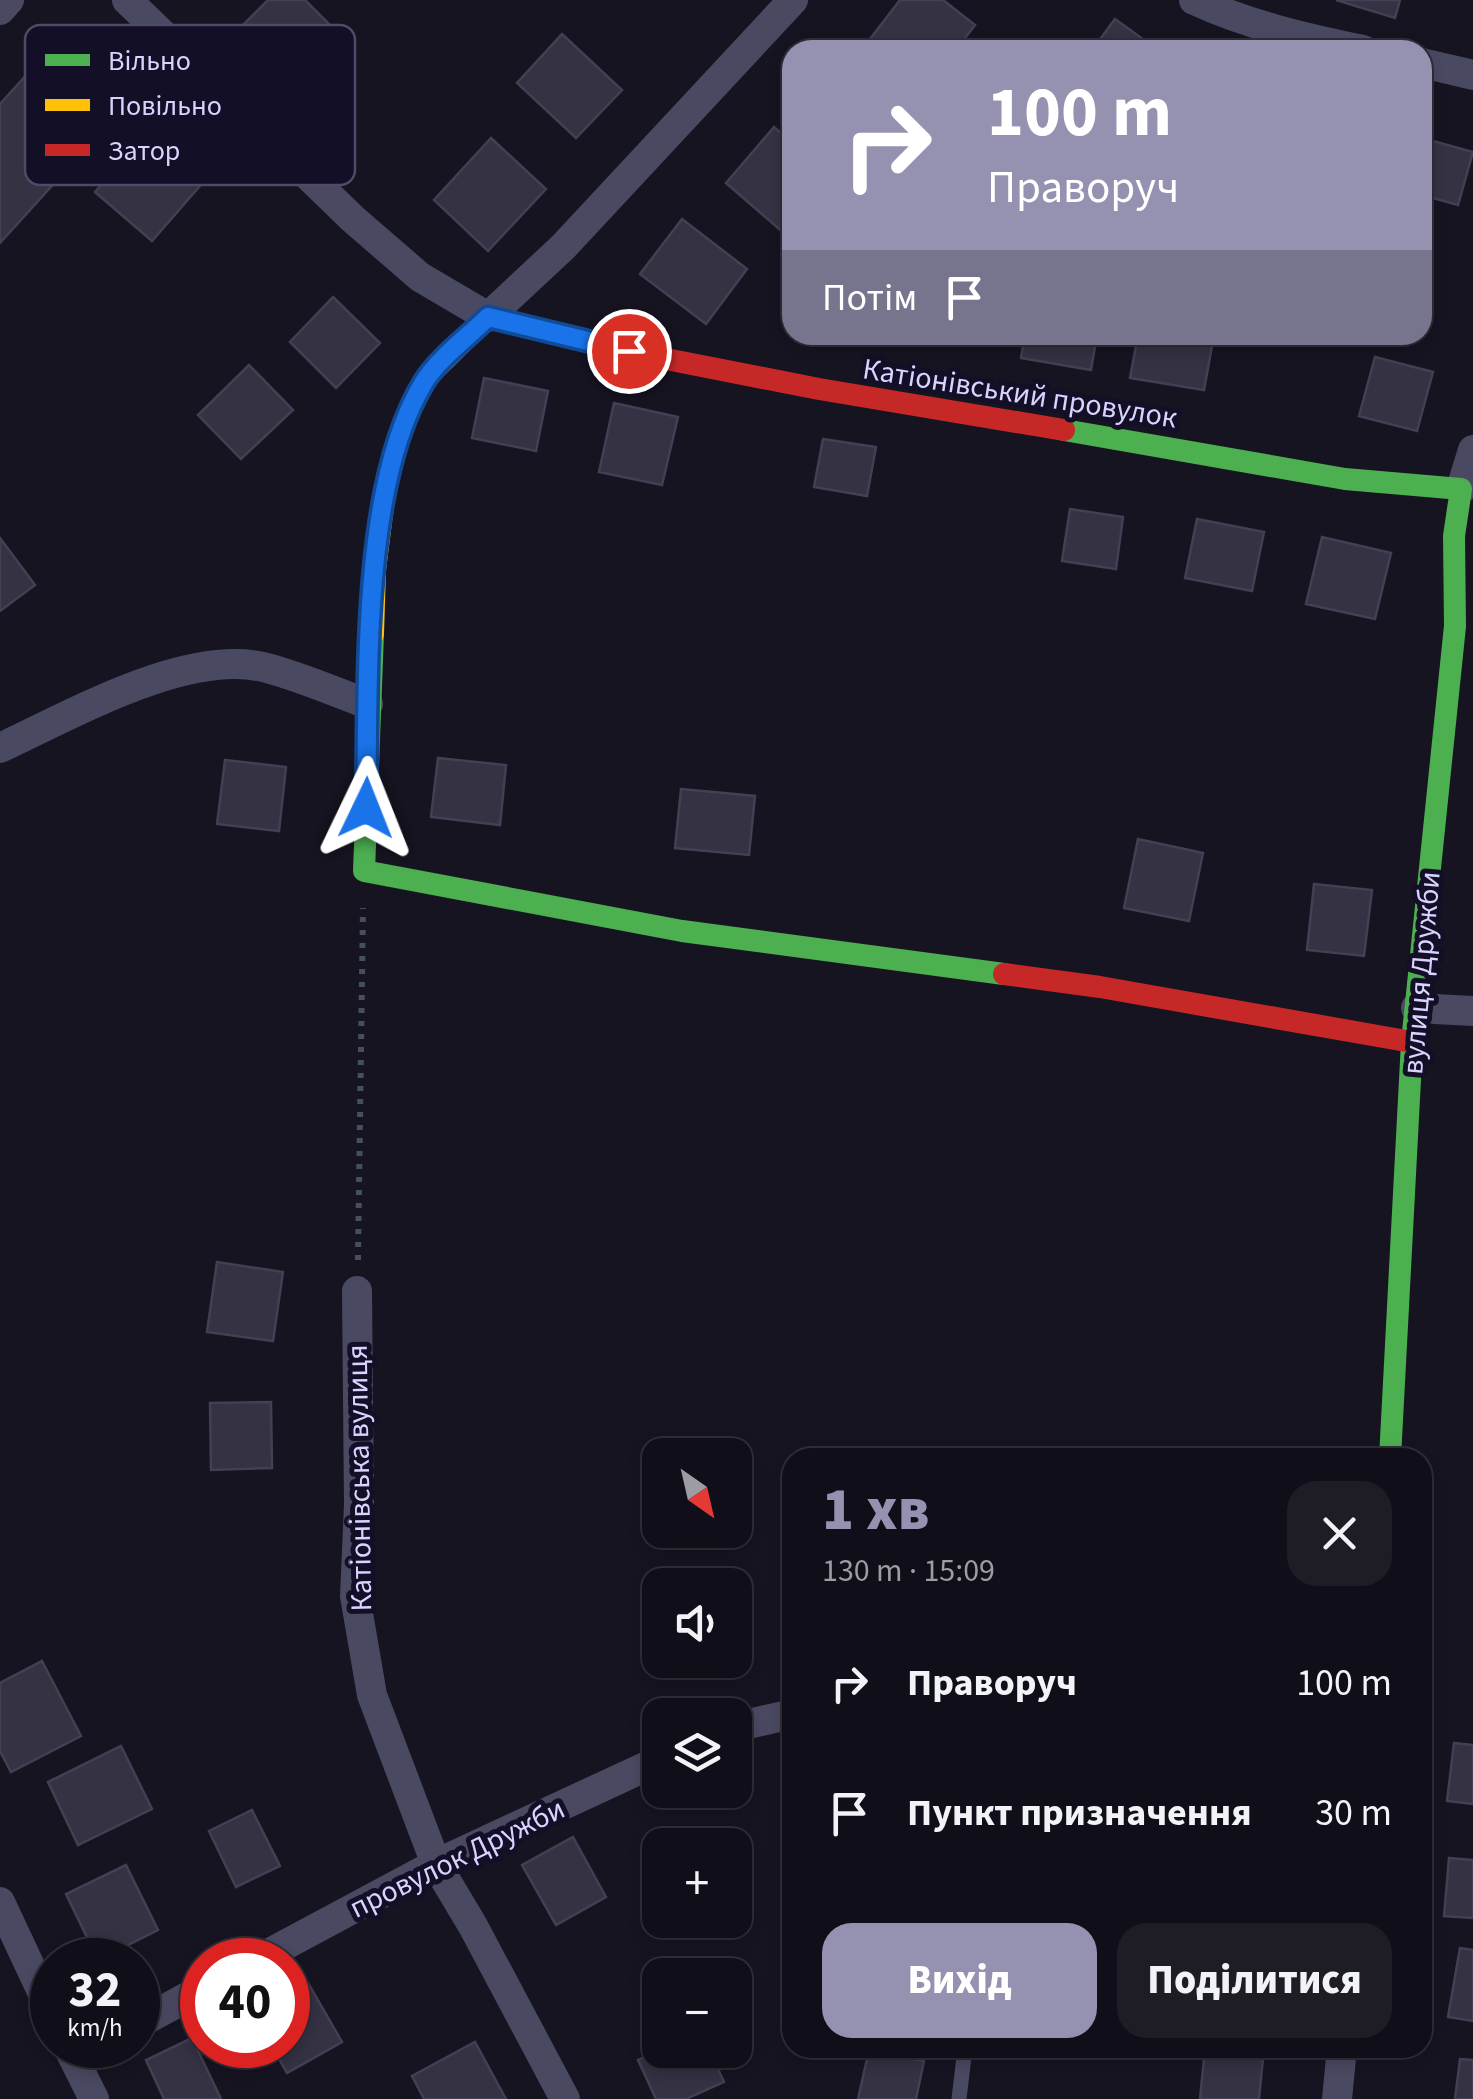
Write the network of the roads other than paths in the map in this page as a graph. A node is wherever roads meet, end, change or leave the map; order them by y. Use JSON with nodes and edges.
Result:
{"nodes":[{"id":1,"x":9,"y":0,"type":"edge"},
{"id":2,"x":127,"y":0,"type":"edge"},
{"id":3,"x":793,"y":0,"type":"edge"},
{"id":4,"x":1194,"y":0,"type":"edge"},
{"id":5,"x":0,"y":10,"type":"edge"},
{"id":6,"x":153,"y":25,"type":"edge"},
{"id":7,"x":1315,"y":40,"type":"edge"},
{"id":8,"x":1432,"y":66,"type":"edge"},
{"id":9,"x":1473,"y":75,"type":"edge"},
{"id":10,"x":319,"y":185,"type":"edge"},
{"id":11,"x":488,"y":317,"type":"junction"},
{"id":12,"x":1473,"y":450,"type":"edge"},
{"id":13,"x":1461,"y":490,"type":"junction"},
{"id":14,"x":368,"y":704,"type":"junction"},
{"id":15,"x":0,"y":748,"type":"edge"},
{"id":16,"x":1416,"y":1008,"type":"junction"},
{"id":17,"x":1473,"y":1011,"type":"edge"},
{"id":18,"x":1412,"y":1042,"type":"junction"},
{"id":19,"x":357,"y":1291,"type":"road end"},
{"id":20,"x":1391,"y":1448,"type":"edge"},
{"id":21,"x":782,"y":1716,"type":"edge"},
{"id":22,"x":752,"y":1722,"type":"edge"},
{"id":23,"x":642,"y":1768,"type":"edge"},
{"id":24,"x":436,"y":1864,"type":"junction"},
{"id":25,"x":0,"y":1902,"type":"edge"},
{"id":26,"x":298,"y":1938,"type":"edge"},
{"id":27,"x":30,"y":1967,"type":"edge"},
{"id":28,"x":964,"y":2058,"type":"edge"},
{"id":29,"x":1341,"y":2058,"type":"edge"},
{"id":30,"x":85,"y":2068,"type":"edge"},
{"id":31,"x":94,"y":2099,"type":"edge"},
{"id":32,"x":565,"y":2099,"type":"edge"},
{"id":33,"x":959,"y":2099,"type":"edge"},
{"id":34,"x":1337,"y":2099,"type":"edge"}],
"edges":[{"from":1,"to":5,"type":"street"},
{"from":2,"to":6,"type":"street"},
{"from":3,"to":11,"type":"street"},
{"from":4,"to":7,"type":"street"},
{"from":8,"to":9,"type":"street"},
{"from":10,"to":11,"type":"street"},
{"from":11,"to":13,"type":"street","name":"Катіонівський провулок"},
{"from":11,"to":14,"type":"street"},
{"from":12,"to":13,"type":"street","name":"вулиця Дружби"},
{"from":13,"to":16,"type":"street","name":"вулиця Дружби"},
{"from":14,"to":15,"type":"street"},
{"from":14,"to":18,"type":"street"},
{"from":16,"to":17,"type":"street"},
{"from":16,"to":18,"type":"street","name":"вулиця Дружби"},
{"from":18,"to":20,"type":"street","name":"вулиця Дружби"},
{"from":19,"to":24,"type":"street","name":"Катіонівська вулиця"},
{"from":21,"to":22,"type":"street"},
{"from":23,"to":24,"type":"street","name":"провулок Дружби"},
{"from":24,"to":26,"type":"street","name":"провулок Дружби"},
{"from":24,"to":32,"type":"street","name":"Катіонівська вулиця"},
{"from":25,"to":27,"type":"street"},
{"from":28,"to":33,"type":"lane"},
{"from":29,"to":34,"type":"street"},
{"from":30,"to":31,"type":"street"}]}
